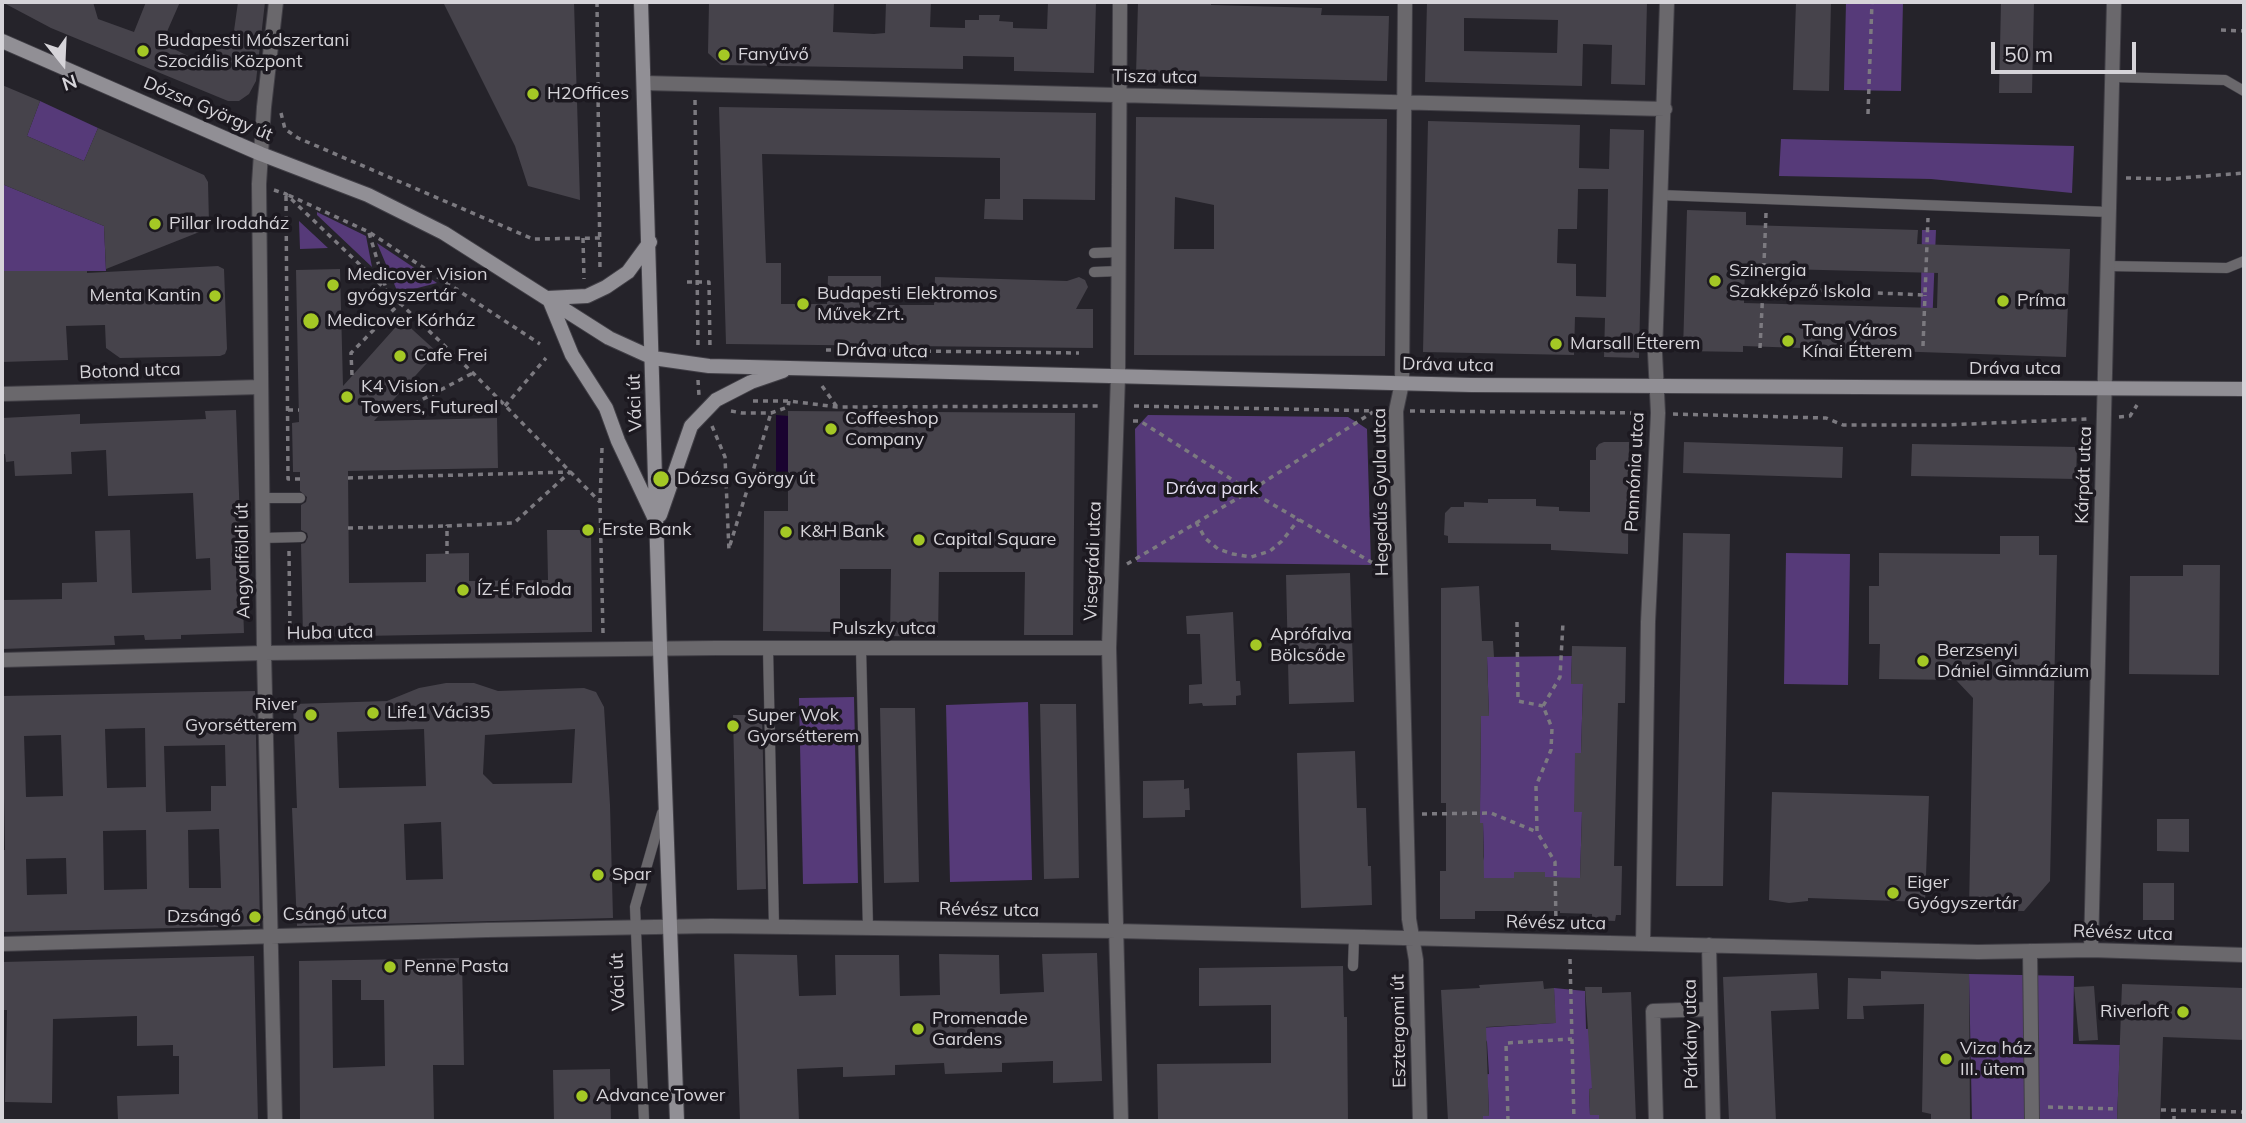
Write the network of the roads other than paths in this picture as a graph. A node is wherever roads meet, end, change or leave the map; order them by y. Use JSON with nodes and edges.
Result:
{"nodes":[{"id":1,"x":276,"y":2,"type":"edge"},
{"id":2,"x":641,"y":2,"type":"edge"},
{"id":3,"x":1120,"y":2,"type":"edge"},
{"id":4,"x":1405,"y":2,"type":"edge"},
{"id":5,"x":1667,"y":2,"type":"edge"},
{"id":6,"x":2114,"y":2,"type":"edge"},
{"id":7,"x":2,"y":41,"type":"edge"},
{"id":8,"x":2112,"y":78,"type":"junction"},
{"id":9,"x":644,"y":83,"type":"junction"},
{"id":10,"x":2244,"y":91,"type":"edge"},
{"id":11,"x":1119,"y":95,"type":"junction"},
{"id":12,"x":1405,"y":102,"type":"junction"},
{"id":13,"x":1665,"y":109,"type":"junction"},
{"id":14,"x":261,"y":154,"type":"junction"},
{"id":15,"x":1660,"y":195,"type":"junction"},
{"id":16,"x":2109,"y":212,"type":"junction"},
{"id":17,"x":650,"y":243,"type":"junction"},
{"id":18,"x":1119,"y":252,"type":"junction"},
{"id":19,"x":1094,"y":253,"type":"dead end"},
{"id":20,"x":2244,"y":261,"type":"edge"},
{"id":21,"x":2107,"y":266,"type":"junction"},
{"id":22,"x":1119,"y":271,"type":"junction"},
{"id":23,"x":1094,"y":272,"type":"dead end"},
{"id":24,"x":548,"y":298,"type":"junction"},
{"id":25,"x":653,"y":358,"type":"junction"},
{"id":26,"x":793,"y":368,"type":"junction"},
{"id":27,"x":1118,"y":376,"type":"junction"},
{"id":28,"x":1402,"y":383,"type":"junction"},
{"id":29,"x":1658,"y":385,"type":"junction"},
{"id":30,"x":260,"y":387,"type":"junction"},
{"id":31,"x":2105,"y":388,"type":"junction"},
{"id":32,"x":2244,"y":389,"type":"edge"},
{"id":33,"x":2,"y":394,"type":"edge"},
{"id":34,"x":262,"y":498,"type":"junction"},
{"id":35,"x":300,"y":498,"type":"dead end"},
{"id":36,"x":657,"y":523,"type":"junction"},
{"id":37,"x":301,"y":537,"type":"dead end"},
{"id":38,"x":262,"y":538,"type":"junction"},
{"id":39,"x":660,"y":648,"type":"junction"},
{"id":40,"x":768,"y":648,"type":"junction"},
{"id":41,"x":862,"y":648,"type":"junction"},
{"id":42,"x":1109,"y":648,"type":"junction"},
{"id":43,"x":264,"y":653,"type":"junction"},
{"id":44,"x":2,"y":660,"type":"edge"},
{"id":45,"x":665,"y":803,"type":"junction"},
{"id":46,"x":774,"y":927,"type":"junction"},
{"id":47,"x":670,"y":928,"type":"junction"},
{"id":48,"x":868,"y":928,"type":"junction"},
{"id":49,"x":635,"y":929,"type":"junction"},
{"id":50,"x":1117,"y":931,"type":"junction"},
{"id":51,"x":271,"y":935,"type":"junction"},
{"id":52,"x":1354,"y":938,"type":"junction"},
{"id":53,"x":1412,"y":939,"type":"junction"},
{"id":54,"x":1643,"y":943,"type":"junction"},
{"id":55,"x":2,"y":944,"type":"edge"},
{"id":56,"x":1709,"y":945,"type":"junction"},
{"id":57,"x":2091,"y":950,"type":"junction"},
{"id":58,"x":2030,"y":951,"type":"junction"},
{"id":59,"x":2244,"y":955,"type":"edge"},
{"id":60,"x":1353,"y":966,"type":"dead end"},
{"id":61,"x":1710,"y":1009,"type":"junction"},
{"id":62,"x":2032,"y":1114,"type":"edge"},
{"id":63,"x":275,"y":1121,"type":"edge"},
{"id":64,"x":643,"y":1121,"type":"edge"},
{"id":65,"x":677,"y":1121,"type":"edge"},
{"id":66,"x":1121,"y":1121,"type":"edge"},
{"id":67,"x":1420,"y":1121,"type":"edge"},
{"id":68,"x":1656,"y":1121,"type":"edge"},
{"id":69,"x":1713,"y":1121,"type":"edge"}],
"edges":[{"from":1,"to":14,"type":"street","name":"Angyalföldi út"},
{"from":2,"to":9,"type":"main road","name":"Váci út"},
{"from":3,"to":11,"type":"street","name":"Visegrádi utca"},
{"from":4,"to":12,"type":"street","name":"Hegedűs Gyula utca"},
{"from":5,"to":13,"type":"street","name":"Pannónia utca"},
{"from":6,"to":8,"type":"street","name":"Kárpát utca"},
{"from":7,"to":14,"type":"main road","name":"Dózsa György út"},
{"from":8,"to":10,"type":"lane"},
{"from":8,"to":16,"type":"street","name":"Kárpát utca"},
{"from":9,"to":11,"type":"street","name":"Tisza utca"},
{"from":9,"to":17,"type":"main road","name":"Váci út"},
{"from":11,"to":12,"type":"street","name":"Tisza utca"},
{"from":11,"to":18,"type":"street","name":"Visegrádi utca"},
{"from":12,"to":13,"type":"street","name":"Tisza utca"},
{"from":12,"to":28,"type":"street","name":"Hegedűs Gyula utca"},
{"from":13,"to":15,"type":"street","name":"Pannónia utca"},
{"from":14,"to":24,"type":"main road","name":"Dózsa György út"},
{"from":14,"to":30,"type":"street","name":"Angyalföldi út"},
{"from":15,"to":16,"type":"lane"},
{"from":15,"to":29,"type":"street","name":"Pannónia utca"},
{"from":16,"to":21,"type":"street","name":"Kárpát utca"},
{"from":17,"to":24,"type":"main road"},
{"from":17,"to":25,"type":"main road","name":"Váci út"},
{"from":18,"to":19,"type":"lane"},
{"from":18,"to":22,"type":"street","name":"Visegrádi utca"},
{"from":20,"to":21,"type":"lane"},
{"from":21,"to":31,"type":"street","name":"Kárpát utca"},
{"from":22,"to":23,"type":"lane"},
{"from":22,"to":27,"type":"street","name":"Visegrádi utca"},
{"from":24,"to":25,"type":"main road","name":"Dózsa György út"},
{"from":24,"to":36,"type":"main road"},
{"from":25,"to":26,"type":"main road","name":"Dráva utca"},
{"from":25,"to":36,"type":"main road","name":"Váci út"},
{"from":26,"to":27,"type":"main road","name":"Dráva utca"},
{"from":26,"to":36,"type":"main road"},
{"from":27,"to":28,"type":"main road","name":"Dráva utca"},
{"from":27,"to":42,"type":"street","name":"Visegrádi utca"},
{"from":28,"to":29,"type":"main road","name":"Dráva utca"},
{"from":28,"to":53,"type":"street","name":"Hegedűs Gyula utca"},
{"from":29,"to":31,"type":"main road","name":"Dráva utca"},
{"from":29,"to":54,"type":"street","name":"Pannónia utca"},
{"from":30,"to":33,"type":"street","name":"Botond utca"},
{"from":30,"to":34,"type":"street","name":"Angyalföldi út"},
{"from":31,"to":32,"type":"main road","name":"Dráva utca"},
{"from":31,"to":57,"type":"street","name":"Kárpát utca"},
{"from":34,"to":35,"type":"lane"},
{"from":34,"to":38,"type":"street","name":"Angyalföldi út"},
{"from":36,"to":39,"type":"main road","name":"Váci út"},
{"from":37,"to":38,"type":"lane"},
{"from":38,"to":43,"type":"street","name":"Angyalföldi út"},
{"from":39,"to":40,"type":"street","name":"Pulszky utca"},
{"from":39,"to":43,"type":"street","name":"Huba utca"},
{"from":39,"to":45,"type":"main road","name":"Váci út"},
{"from":40,"to":41,"type":"street","name":"Pulszky utca"},
{"from":40,"to":46,"type":"lane"},
{"from":41,"to":42,"type":"street","name":"Pulszky utca"},
{"from":41,"to":48,"type":"lane"},
{"from":42,"to":50,"type":"street","name":"Visegrádi utca"},
{"from":43,"to":44,"type":"street","name":"Huba utca"},
{"from":43,"to":51,"type":"street","name":"Angyalföldi út"},
{"from":45,"to":47,"type":"main road","name":"Váci út"},
{"from":45,"to":49,"type":"lane","name":"Váci út"},
{"from":46,"to":47,"type":"street","name":"Révész utca"},
{"from":46,"to":48,"type":"street","name":"Révész utca"},
{"from":47,"to":49,"type":"street","name":"Csángó utca"},
{"from":47,"to":65,"type":"main road","name":"Váci út"},
{"from":48,"to":50,"type":"street","name":"Révész utca"},
{"from":49,"to":51,"type":"street","name":"Csángó utca"},
{"from":49,"to":64,"type":"lane","name":"Váci út"},
{"from":50,"to":52,"type":"street","name":"Révész utca"},
{"from":50,"to":66,"type":"street","name":"Visegrádi utca"},
{"from":51,"to":55,"type":"street","name":"Csángó utca"},
{"from":51,"to":63,"type":"street","name":"Angyalföldi út"},
{"from":52,"to":53,"type":"street","name":"Révész utca"},
{"from":52,"to":60,"type":"lane"},
{"from":53,"to":54,"type":"street","name":"Révész utca"},
{"from":53,"to":67,"type":"street","name":"Esztergomi út"},
{"from":54,"to":56,"type":"street","name":"Révész utca"},
{"from":56,"to":58,"type":"street","name":"Révész utca"},
{"from":56,"to":61,"type":"street","name":"Párkány utca"},
{"from":57,"to":58,"type":"street","name":"Révész utca"},
{"from":57,"to":59,"type":"street","name":"Révész utca"},
{"from":58,"to":62,"type":"street"},
{"from":61,"to":68,"type":"street"},
{"from":61,"to":69,"type":"street","name":"Párkány utca"}]}
